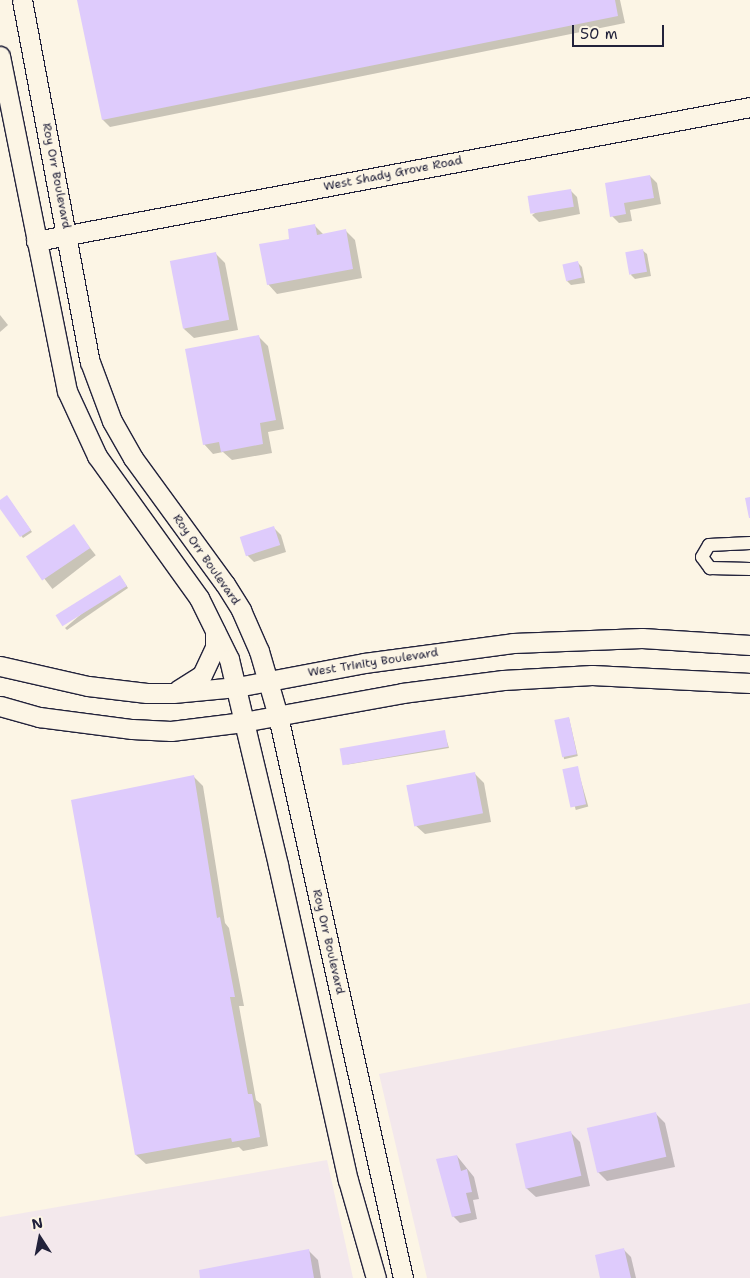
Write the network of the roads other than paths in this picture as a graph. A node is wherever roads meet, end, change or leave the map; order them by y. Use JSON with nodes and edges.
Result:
{"nodes":[{"id":1,"x":22,"y":0,"type":"edge"},
{"id":2,"x":0,"y":56,"type":"edge"},
{"id":3,"x":750,"y":107,"type":"edge"},
{"id":4,"x":67,"y":236,"type":"junction"},
{"id":5,"x":36,"y":241,"type":"junction"},
{"id":6,"x":750,"y":543,"type":"edge"},
{"id":7,"x":750,"y":568,"type":"edge"},
{"id":8,"x":215,"y":628,"type":"junction"},
{"id":9,"x":750,"y":645,"type":"edge"},
{"id":10,"x":0,"y":666,"type":"edge"},
{"id":11,"x":267,"y":681,"type":"junction"},
{"id":12,"x":750,"y":683,"type":"edge"},
{"id":13,"x":237,"y":687,"type":"junction"},
{"id":14,"x":173,"y":692,"type":"junction"},
{"id":15,"x":0,"y":706,"type":"edge"},
{"id":16,"x":278,"y":716,"type":"junction"},
{"id":17,"x":243,"y":722,"type":"junction"},
{"id":18,"x":376,"y":1278,"type":"edge"},
{"id":19,"x":403,"y":1278,"type":"edge"}],
"edges":[{"from":1,"to":4,"type":"main road","name":"Roy Orr Boulevard"},
{"from":2,"to":5,"type":"main road"},
{"from":3,"to":4,"type":"main road","name":"West Shady Grove Road"},
{"from":4,"to":5,"type":"main road","name":"West Shady Grove Road"},
{"from":4,"to":11,"type":"main road","name":"Roy Orr Boulevard"},
{"from":5,"to":8,"type":"main road"},
{"from":6,"to":7,"type":"street"},
{"from":8,"to":13,"type":"main road"},
{"from":8,"to":14,"type":"main road"},
{"from":9,"to":11,"type":"main road","name":"West Trinity Boulevard"},
{"from":10,"to":14,"type":"main road","name":"West Trinity Boulevard"},
{"from":11,"to":13,"type":"main road","name":"West Trinity Boulevard"},
{"from":11,"to":16,"type":"main road","name":"Roy Orr Boulevard"},
{"from":12,"to":16,"type":"main road"},
{"from":13,"to":14,"type":"main road","name":"West Trinity Boulevard"},
{"from":13,"to":17,"type":"main road"},
{"from":15,"to":17,"type":"main road"},
{"from":16,"to":17,"type":"main road"},
{"from":16,"to":19,"type":"main road","name":"Roy Orr Boulevard"},
{"from":17,"to":18,"type":"main road"}]}
